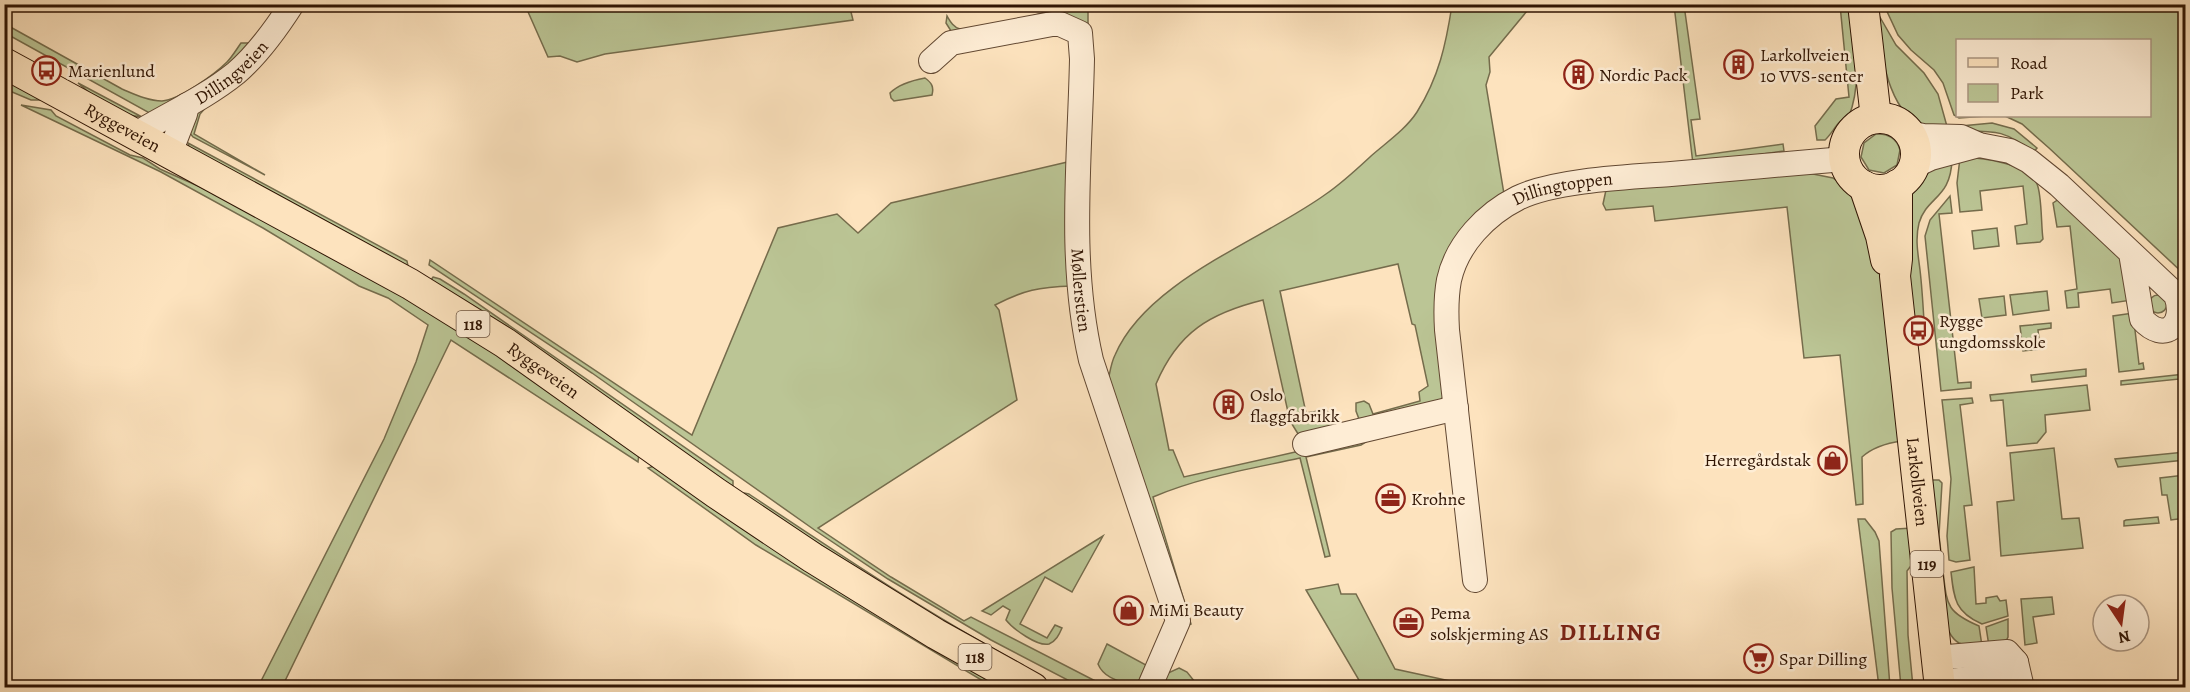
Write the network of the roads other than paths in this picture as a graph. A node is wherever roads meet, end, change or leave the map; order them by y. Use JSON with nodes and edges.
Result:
{"nodes":[{"id":1,"x":292,"y":4,"type":"edge"},
{"id":2,"x":1863,"y":4,"type":"edge"},
{"id":3,"x":931,"y":61,"type":"dead end"},
{"id":4,"x":4,"y":63,"type":"edge"},
{"id":5,"x":187,"y":105,"type":"junction"},
{"id":6,"x":1876,"y":118,"type":"junction"},
{"id":7,"x":1909,"y":133,"type":"junction"},
{"id":8,"x":136,"y":134,"type":"junction"},
{"id":9,"x":1979,"y":145,"type":"junction"},
{"id":10,"x":170,"y":153,"type":"junction"},
{"id":11,"x":1844,"y":159,"type":"junction"},
{"id":12,"x":1906,"y":176,"type":"junction"},
{"id":13,"x":1864,"y":186,"type":"junction"},
{"id":14,"x":2131,"y":253,"type":"dead end"},
{"id":15,"x":1894,"y":276,"type":"junction"},
{"id":16,"x":1456,"y":408,"type":"junction"},
{"id":17,"x":1305,"y":444,"type":"dead end"},
{"id":18,"x":1475,"y":580,"type":"dead end"},
{"id":19,"x":1938,"y":676,"type":"edge"},
{"id":20,"x":1033,"y":687,"type":"edge"},
{"id":21,"x":1149,"y":687,"type":"edge"},
{"id":22,"x":2022,"y":687,"type":"edge"}],
"edges":[{"from":1,"to":5,"type":"street","name":"Dillingveien"},
{"from":2,"to":6,"type":"main road"},
{"from":3,"to":21,"type":"street","name":"Møllerstien"},
{"from":4,"to":8,"type":"main road","name":"Ryggeveien","number":"118"},
{"from":5,"to":8,"type":"street","name":"Dillingveien"},
{"from":5,"to":10,"type":"street","name":"Dillingveien"},
{"from":6,"to":7,"type":"main road"},
{"from":6,"to":11,"type":"main road"},
{"from":7,"to":9,"type":"street"},
{"from":7,"to":12,"type":"main road","number":"119"},
{"from":8,"to":10,"type":"main road","name":"Ryggeveien","number":"118"},
{"from":9,"to":12,"type":"street"},
{"from":9,"to":14,"type":"street"},
{"from":10,"to":20,"type":"main road","name":"Ryggeveien","number":"118"},
{"from":11,"to":13,"type":"main road","number":"119"},
{"from":11,"to":16,"type":"street","name":"Dillingtoppen"},
{"from":12,"to":13,"type":"main road"},
{"from":12,"to":15,"type":"main road","name":"Larkollveien","number":"119"},
{"from":13,"to":15,"type":"main road","name":"Larkollveien","number":"119"},
{"from":15,"to":19,"type":"main road","name":"Larkollveien","number":"119"},
{"from":16,"to":17,"type":"street"},
{"from":16,"to":18,"type":"street","name":"Dillingtoppen"},
{"from":19,"to":22,"type":"street"}]}
